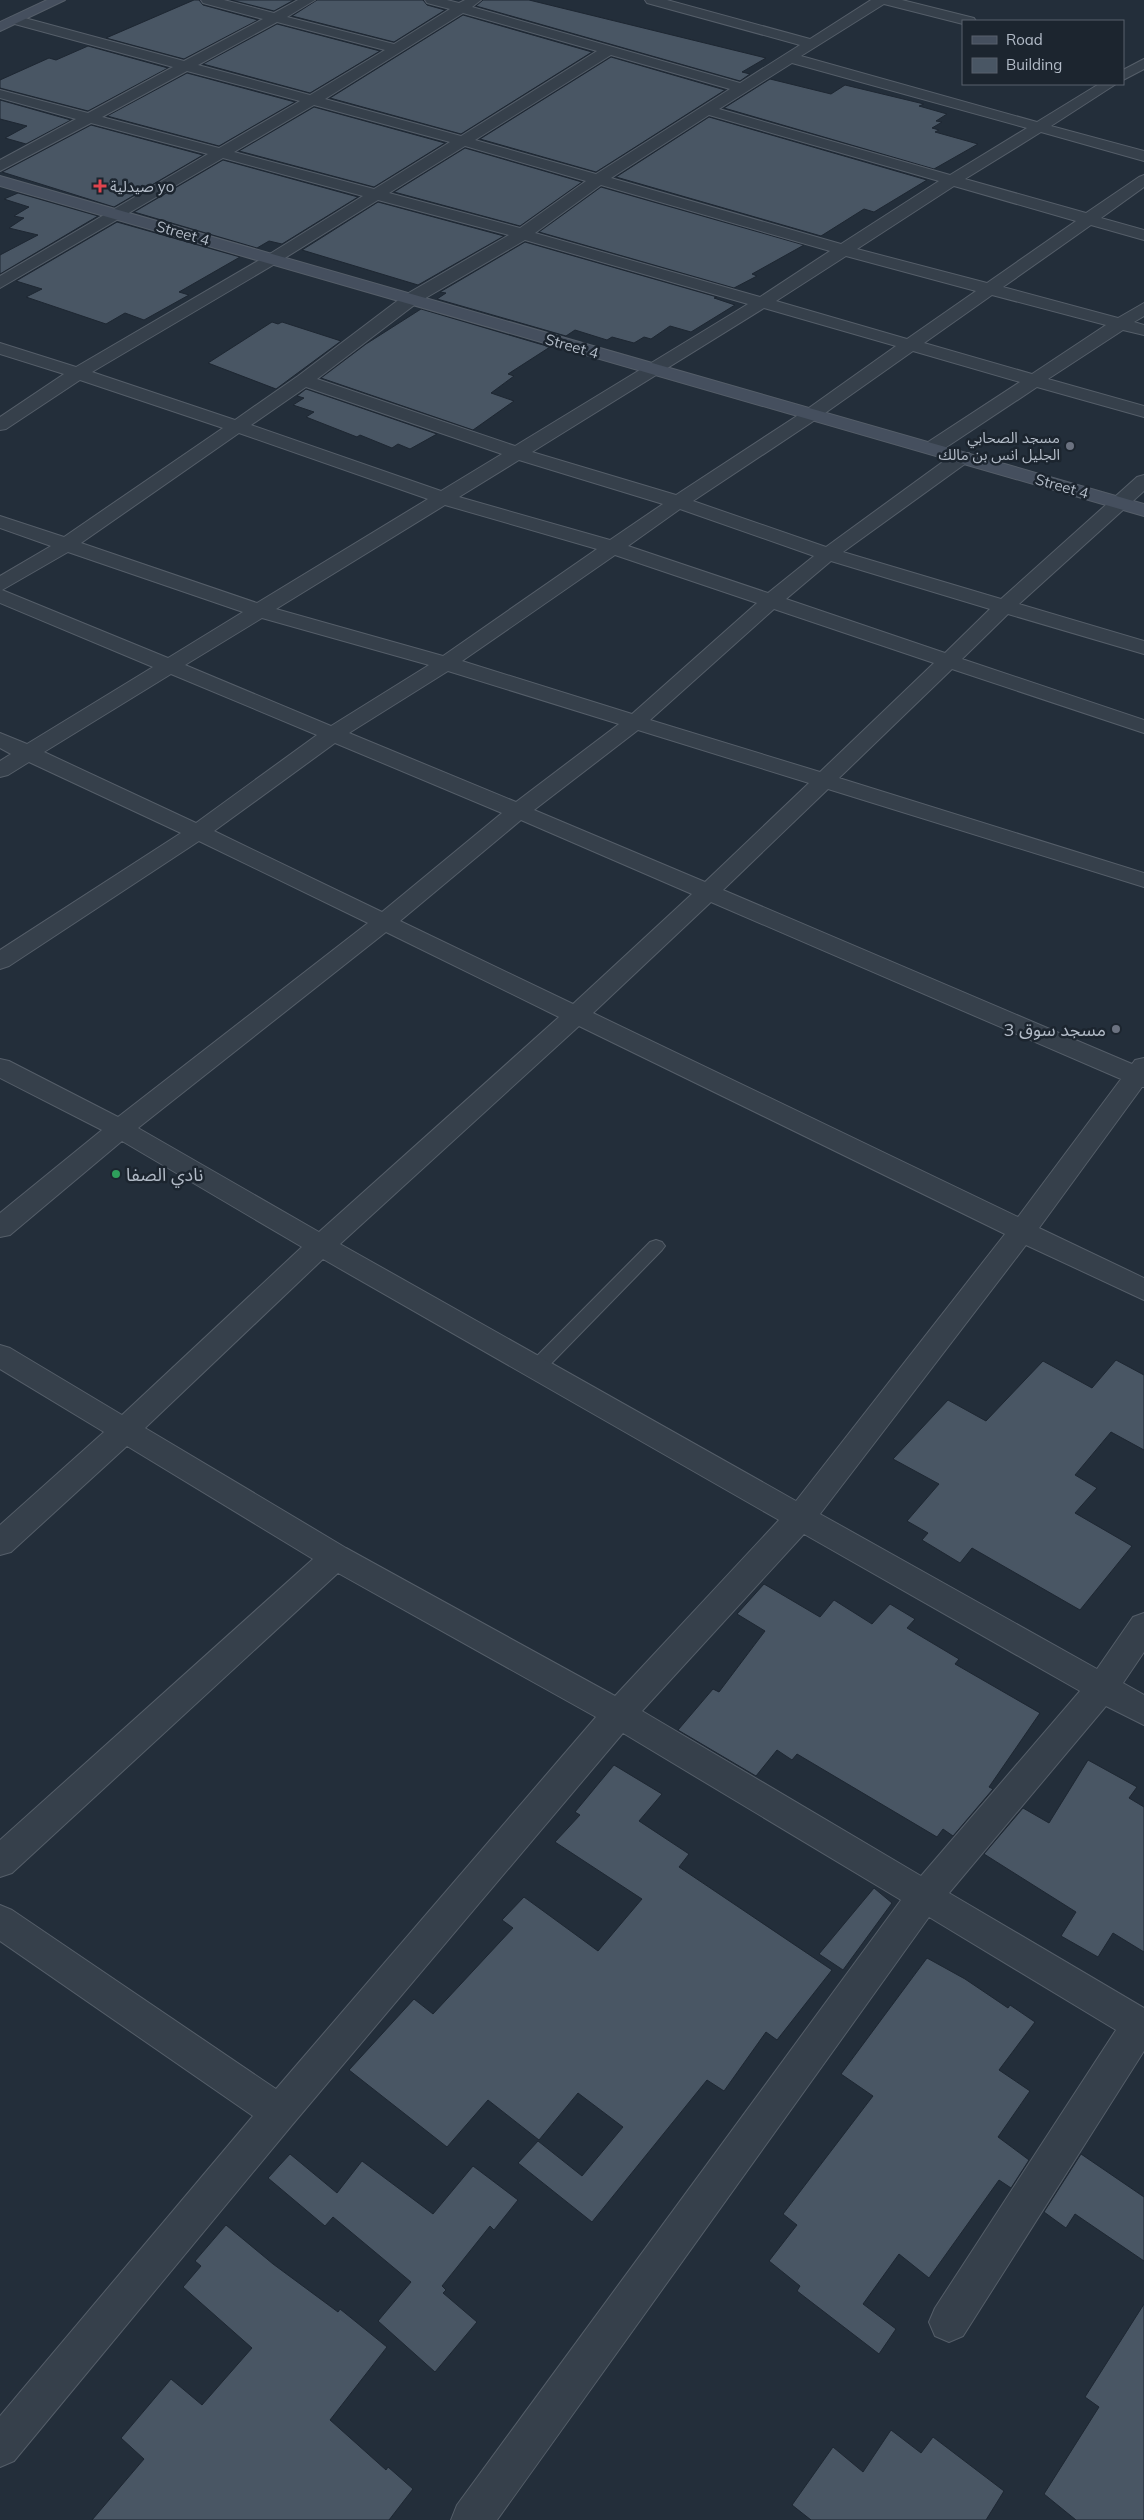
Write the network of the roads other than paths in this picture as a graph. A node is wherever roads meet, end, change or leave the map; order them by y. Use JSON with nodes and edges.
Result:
{"nodes":[{"id":1,"x":58,"y":0,"type":"edge"},
{"id":2,"x":208,"y":0,"type":"edge"},
{"id":3,"x":308,"y":0,"type":"edge"},
{"id":4,"x":432,"y":0,"type":"edge"},
{"id":5,"x":652,"y":0,"type":"edge"},
{"id":6,"x":880,"y":0,"type":"edge"},
{"id":7,"x":886,"y":0,"type":"edge"},
{"id":8,"x":27,"y":2,"type":"edge"},
{"id":9,"x":468,"y":4,"type":"edge"},
{"id":10,"x":0,"y":16,"type":"edge"},
{"id":11,"x":276,"y":18,"type":"junction"},
{"id":12,"x":16,"y":20,"type":"junction"},
{"id":13,"x":965,"y":20,"type":"edge"},
{"id":14,"x":0,"y":27,"type":"edge"},
{"id":15,"x":813,"y":44,"type":"junction"},
{"id":16,"x":396,"y":49,"type":"junction"},
{"id":17,"x":609,"y":50,"type":"junction"},
{"id":18,"x":791,"y":58,"type":"junction"},
{"id":19,"x":1124,"y":61,"type":"edge"},
{"id":20,"x":1143,"y":65,"type":"edge"},
{"id":21,"x":190,"y":66,"type":"junction"},
{"id":22,"x":1124,"y":75,"type":"edge"},
{"id":23,"x":1108,"y":85,"type":"edge"},
{"id":24,"x":743,"y":88,"type":"junction"},
{"id":25,"x":955,"y":88,"type":"dead end"},
{"id":26,"x":0,"y":94,"type":"edge"},
{"id":27,"x":940,"y":98,"type":"junction"},
{"id":28,"x":313,"y":100,"type":"junction"},
{"id":29,"x":706,"y":110,"type":"junction"},
{"id":30,"x":90,"y":118,"type":"junction"},
{"id":31,"x":1040,"y":126,"type":"junction"},
{"id":32,"x":464,"y":141,"type":"junction"},
{"id":33,"x":221,"y":153,"type":"junction"},
{"id":34,"x":1144,"y":156,"type":"edge"},
{"id":35,"x":0,"y":166,"type":"edge"},
{"id":36,"x":599,"y":179,"type":"junction"},
{"id":37,"x":952,"y":180,"type":"junction"},
{"id":38,"x":1144,"y":180,"type":"edge"},
{"id":39,"x":0,"y":181,"type":"edge"},
{"id":40,"x":376,"y":194,"type":"junction"},
{"id":41,"x":113,"y":214,"type":"junction"},
{"id":42,"x":1089,"y":219,"type":"junction"},
{"id":43,"x":523,"y":234,"type":"junction"},
{"id":44,"x":1144,"y":235,"type":"edge"},
{"id":45,"x":843,"y":250,"type":"junction"},
{"id":46,"x":274,"y":258,"type":"junction"},
{"id":47,"x":0,"y":283,"type":"edge"},
{"id":48,"x":987,"y":289,"type":"junction"},
{"id":49,"x":411,"y":299,"type":"junction"},
{"id":50,"x":763,"y":302,"type":"junction"},
{"id":51,"x":1144,"y":308,"type":"edge"},
{"id":52,"x":1121,"y":324,"type":"junction"},
{"id":53,"x":1144,"y":330,"type":"edge"},
{"id":54,"x":906,"y":346,"type":"junction"},
{"id":55,"x":0,"y":348,"type":"edge"},
{"id":56,"x":652,"y":369,"type":"junction"},
{"id":57,"x":78,"y":373,"type":"junction"},
{"id":58,"x":304,"y":380,"type":"junction"},
{"id":59,"x":1032,"y":380,"type":"junction"},
{"id":60,"x":1144,"y":412,"type":"edge"},
{"id":61,"x":812,"y":414,"type":"junction"},
{"id":62,"x":0,"y":425,"type":"edge"},
{"id":63,"x":237,"y":426,"type":"junction"},
{"id":64,"x":932,"y":448,"type":"junction"},
{"id":65,"x":516,"y":453,"type":"junction"},
{"id":66,"x":962,"y":457,"type":"junction"},
{"id":67,"x":1144,"y":481,"type":"edge"},
{"id":68,"x":442,"y":498,"type":"junction"},
{"id":69,"x":678,"y":502,"type":"junction"},
{"id":70,"x":1120,"y":503,"type":"junction"},
{"id":71,"x":1144,"y":510,"type":"edge"},
{"id":72,"x":0,"y":522,"type":"edge"},
{"id":73,"x":64,"y":546,"type":"junction"},
{"id":74,"x":612,"y":548,"type":"junction"},
{"id":75,"x":828,"y":554,"type":"junction"},
{"id":76,"x":0,"y":585,"type":"edge"},
{"id":77,"x":0,"y":596,"type":"edge"},
{"id":78,"x":770,"y":602,"type":"junction"},
{"id":79,"x":1005,"y":606,"type":"junction"},
{"id":80,"x":260,"y":611,"type":"junction"},
{"id":81,"x":1144,"y":648,"type":"edge"},
{"id":82,"x":948,"y":661,"type":"junction"},
{"id":83,"x":446,"y":663,"type":"junction"},
{"id":84,"x":168,"y":667,"type":"junction"},
{"id":85,"x":635,"y":722,"type":"junction"},
{"id":86,"x":1144,"y":727,"type":"edge"},
{"id":87,"x":331,"y":735,"type":"junction"},
{"id":88,"x":0,"y":740,"type":"edge"},
{"id":89,"x":27,"y":753,"type":"junction"},
{"id":90,"x":0,"y":770,"type":"edge"},
{"id":91,"x":822,"y":781,"type":"junction"},
{"id":92,"x":518,"y":811,"type":"junction"},
{"id":93,"x":198,"y":832,"type":"junction"},
{"id":94,"x":1144,"y":880,"type":"edge"},
{"id":95,"x":708,"y":892,"type":"junction"},
{"id":96,"x":383,"y":923,"type":"junction"},
{"id":97,"x":0,"y":961,"type":"edge"},
{"id":98,"x":576,"y":1015,"type":"junction"},
{"id":99,"x":0,"y":1066,"type":"edge"},
{"id":100,"x":1141,"y":1074,"type":"edge"},
{"id":101,"x":120,"y":1129,"type":"junction"},
{"id":102,"x":0,"y":1228,"type":"edge"},
{"id":103,"x":1022,"y":1231,"type":"junction"},
{"id":104,"x":322,"y":1244,"type":"junction"},
{"id":105,"x":656,"y":1246,"type":"dead end"},
{"id":106,"x":1144,"y":1290,"type":"edge"},
{"id":107,"x":0,"y":1355,"type":"edge"},
{"id":108,"x":535,"y":1369,"type":"junction"},
{"id":109,"x":125,"y":1430,"type":"junction"},
{"id":110,"x":800,"y":1518,"type":"junction"},
{"id":111,"x":0,"y":1543,"type":"edge"},
{"id":112,"x":335,"y":1557,"type":"junction"},
{"id":113,"x":1144,"y":1626,"type":"edge"},
{"id":114,"x":1102,"y":1687,"type":"junction"},
{"id":115,"x":1144,"y":1711,"type":"edge"},
{"id":116,"x":620,"y":1714,"type":"junction"},
{"id":117,"x":0,"y":1862,"type":"edge"},
{"id":118,"x":924,"y":1896,"type":"junction"},
{"id":119,"x":0,"y":1921,"type":"edge"},
{"id":120,"x":1142,"y":2026,"type":"edge"},
{"id":121,"x":279,"y":2113,"type":"junction"},
{"id":122,"x":950,"y":2322,"type":"dead end"},
{"id":123,"x":0,"y":2447,"type":"edge"},
{"id":124,"x":472,"y":2520,"type":"edge"}],
"edges":[{"from":1,"to":12,"type":"street"},
{"from":2,"to":11,"type":"street"},
{"from":3,"to":11,"type":"street"},
{"from":4,"to":9,"type":"street"},
{"from":5,"to":15,"type":"street"},
{"from":6,"to":15,"type":"street"},
{"from":7,"to":13,"type":"street"},
{"from":8,"to":10,"type":"street"},
{"from":9,"to":16,"type":"street"},
{"from":9,"to":17,"type":"street"},
{"from":11,"to":16,"type":"street"},
{"from":11,"to":21,"type":"street"},
{"from":12,"to":14,"type":"street"},
{"from":12,"to":21,"type":"street"},
{"from":15,"to":18,"type":"street"},
{"from":16,"to":28,"type":"street"},
{"from":17,"to":24,"type":"street"},
{"from":17,"to":32,"type":"street"},
{"from":18,"to":24,"type":"street"},
{"from":18,"to":27,"type":"street"},
{"from":19,"to":20,"type":"street"},
{"from":20,"to":22,"type":"street"},
{"from":21,"to":28,"type":"street"},
{"from":21,"to":30,"type":"street"},
{"from":23,"to":31,"type":"street"},
{"from":24,"to":29,"type":"street"},
{"from":25,"to":27,"type":"street"},
{"from":26,"to":30,"type":"street"},
{"from":27,"to":31,"type":"street"},
{"from":28,"to":32,"type":"street"},
{"from":28,"to":33,"type":"street"},
{"from":29,"to":36,"type":"street"},
{"from":29,"to":37,"type":"street"},
{"from":30,"to":33,"type":"street"},
{"from":30,"to":35,"type":"street"},
{"from":31,"to":34,"type":"street"},
{"from":31,"to":37,"type":"street"},
{"from":32,"to":36,"type":"street"},
{"from":32,"to":40,"type":"street"},
{"from":33,"to":40,"type":"street"},
{"from":33,"to":41,"type":"street"},
{"from":36,"to":43,"type":"street"},
{"from":36,"to":45,"type":"street"},
{"from":37,"to":42,"type":"street"},
{"from":37,"to":45,"type":"street"},
{"from":38,"to":42,"type":"street"},
{"from":39,"to":41,"type":"street","name":"Street 4"},
{"from":40,"to":43,"type":"street"},
{"from":40,"to":46,"type":"street"},
{"from":41,"to":46,"type":"street","name":"Street 4"},
{"from":41,"to":47,"type":"street"},
{"from":42,"to":44,"type":"street"},
{"from":42,"to":48,"type":"street"},
{"from":43,"to":49,"type":"street"},
{"from":43,"to":50,"type":"street"},
{"from":45,"to":48,"type":"street"},
{"from":45,"to":50,"type":"street"},
{"from":46,"to":49,"type":"street","name":"Street 4"},
{"from":46,"to":57,"type":"street"},
{"from":48,"to":52,"type":"street"},
{"from":48,"to":54,"type":"street"},
{"from":49,"to":56,"type":"street","name":"Street 4"},
{"from":49,"to":58,"type":"street"},
{"from":50,"to":54,"type":"street"},
{"from":50,"to":56,"type":"street"},
{"from":51,"to":52,"type":"street"},
{"from":52,"to":53,"type":"street"},
{"from":52,"to":59,"type":"street"},
{"from":54,"to":59,"type":"street"},
{"from":54,"to":61,"type":"street"},
{"from":55,"to":57,"type":"street"},
{"from":56,"to":61,"type":"street","name":"Street 4"},
{"from":56,"to":65,"type":"street"},
{"from":57,"to":62,"type":"street"},
{"from":57,"to":63,"type":"street"},
{"from":58,"to":63,"type":"street"},
{"from":58,"to":65,"type":"street"},
{"from":59,"to":60,"type":"street"},
{"from":59,"to":64,"type":"street"},
{"from":61,"to":64,"type":"street","name":"Street 4"},
{"from":61,"to":69,"type":"street"},
{"from":63,"to":68,"type":"street"},
{"from":63,"to":73,"type":"street"},
{"from":64,"to":66,"type":"street","name":"Street 4"},
{"from":65,"to":68,"type":"street"},
{"from":65,"to":69,"type":"street"},
{"from":66,"to":70,"type":"street","name":"Street 4"},
{"from":66,"to":75,"type":"street"},
{"from":67,"to":70,"type":"street"},
{"from":68,"to":74,"type":"street"},
{"from":68,"to":80,"type":"street"},
{"from":69,"to":74,"type":"street"},
{"from":69,"to":75,"type":"street"},
{"from":70,"to":71,"type":"street","name":"Street 4"},
{"from":70,"to":79,"type":"street"},
{"from":72,"to":73,"type":"street"},
{"from":73,"to":76,"type":"street"},
{"from":73,"to":80,"type":"street"},
{"from":74,"to":78,"type":"street"},
{"from":74,"to":83,"type":"street"},
{"from":75,"to":78,"type":"street"},
{"from":75,"to":79,"type":"street"},
{"from":77,"to":84,"type":"street"},
{"from":78,"to":82,"type":"street"},
{"from":78,"to":85,"type":"street"},
{"from":79,"to":81,"type":"street"},
{"from":79,"to":82,"type":"street"},
{"from":80,"to":83,"type":"street"},
{"from":80,"to":84,"type":"street"},
{"from":82,"to":86,"type":"street"},
{"from":82,"to":91,"type":"street"},
{"from":83,"to":85,"type":"street"},
{"from":83,"to":87,"type":"street"},
{"from":84,"to":87,"type":"street"},
{"from":84,"to":89,"type":"street"},
{"from":85,"to":91,"type":"street"},
{"from":85,"to":92,"type":"street"},
{"from":87,"to":92,"type":"street"},
{"from":87,"to":93,"type":"street"},
{"from":88,"to":89,"type":"street"},
{"from":89,"to":90,"type":"street"},
{"from":89,"to":93,"type":"street"},
{"from":91,"to":94,"type":"street"},
{"from":91,"to":95,"type":"street"},
{"from":92,"to":95,"type":"street"},
{"from":92,"to":96,"type":"street"},
{"from":93,"to":96,"type":"street"},
{"from":93,"to":97,"type":"street"},
{"from":95,"to":98,"type":"street"},
{"from":95,"to":100,"type":"street"},
{"from":96,"to":98,"type":"street"},
{"from":96,"to":101,"type":"street"},
{"from":98,"to":103,"type":"street"},
{"from":98,"to":104,"type":"street"},
{"from":99,"to":101,"type":"street"},
{"from":100,"to":103,"type":"street"},
{"from":101,"to":102,"type":"street"},
{"from":101,"to":104,"type":"street"},
{"from":103,"to":106,"type":"street"},
{"from":103,"to":110,"type":"street"},
{"from":104,"to":108,"type":"street"},
{"from":104,"to":109,"type":"street"},
{"from":105,"to":108,"type":"lane"},
{"from":107,"to":109,"type":"street"},
{"from":108,"to":110,"type":"street"},
{"from":109,"to":111,"type":"street"},
{"from":109,"to":112,"type":"street"},
{"from":110,"to":114,"type":"street"},
{"from":110,"to":116,"type":"street"},
{"from":112,"to":116,"type":"street"},
{"from":112,"to":117,"type":"street"},
{"from":113,"to":114,"type":"street"},
{"from":114,"to":115,"type":"street"},
{"from":114,"to":118,"type":"street"},
{"from":116,"to":118,"type":"street"},
{"from":116,"to":121,"type":"street"},
{"from":118,"to":120,"type":"street"},
{"from":118,"to":124,"type":"street"},
{"from":119,"to":121,"type":"street"},
{"from":120,"to":122,"type":"street"},
{"from":121,"to":123,"type":"street"}]}
